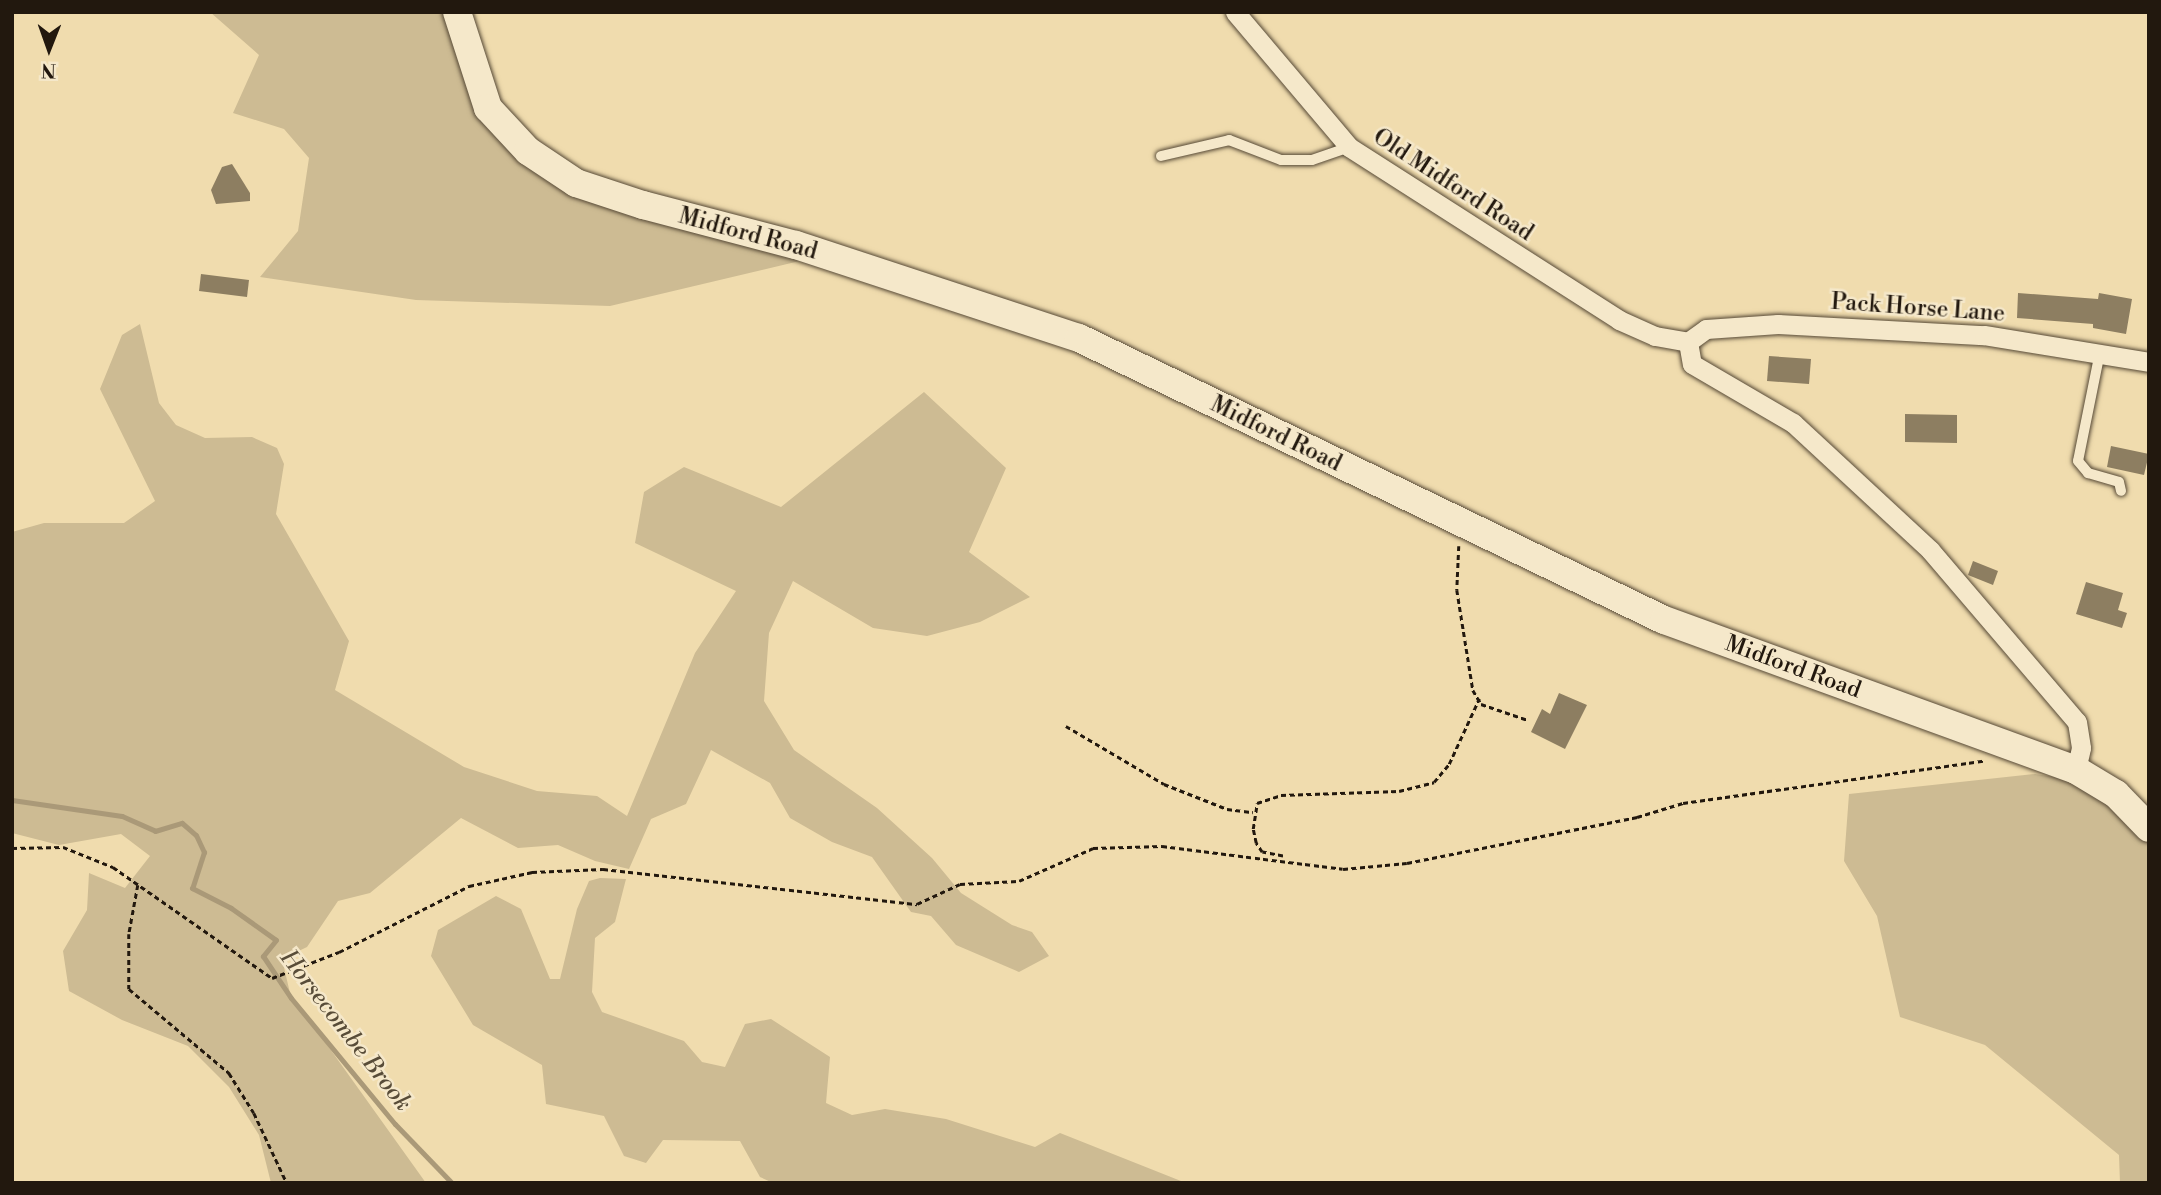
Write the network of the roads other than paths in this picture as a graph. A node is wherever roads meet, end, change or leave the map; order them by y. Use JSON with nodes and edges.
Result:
{"nodes":[{"id":1,"x":457,"y":12,"type":"edge"},
{"id":2,"x":1235,"y":12,"type":"edge"},
{"id":3,"x":1349,"y":147,"type":"junction"},
{"id":4,"x":1161,"y":156,"type":"dead end"},
{"id":5,"x":1688,"y":342,"type":"junction"},
{"id":6,"x":2101,"y":351,"type":"junction"},
{"id":7,"x":2149,"y":362,"type":"edge"},
{"id":8,"x":2121,"y":491,"type":"dead end"},
{"id":9,"x":2076,"y":770,"type":"junction"},
{"id":10,"x":2149,"y":828,"type":"edge"}],
"edges":[{"from":1,"to":9,"type":"main road","name":"Midford Road"},
{"from":2,"to":3,"type":"street","name":"Old Midford Road"},
{"from":3,"to":4,"type":"lane"},
{"from":3,"to":5,"type":"street","name":"Old Midford Road"},
{"from":5,"to":6,"type":"street","name":"Pack Horse Lane"},
{"from":5,"to":9,"type":"street"},
{"from":6,"to":7,"type":"street","name":"Pack Horse Lane"},
{"from":6,"to":8,"type":"lane"},
{"from":9,"to":10,"type":"main road","name":"Midford Road"}]}
